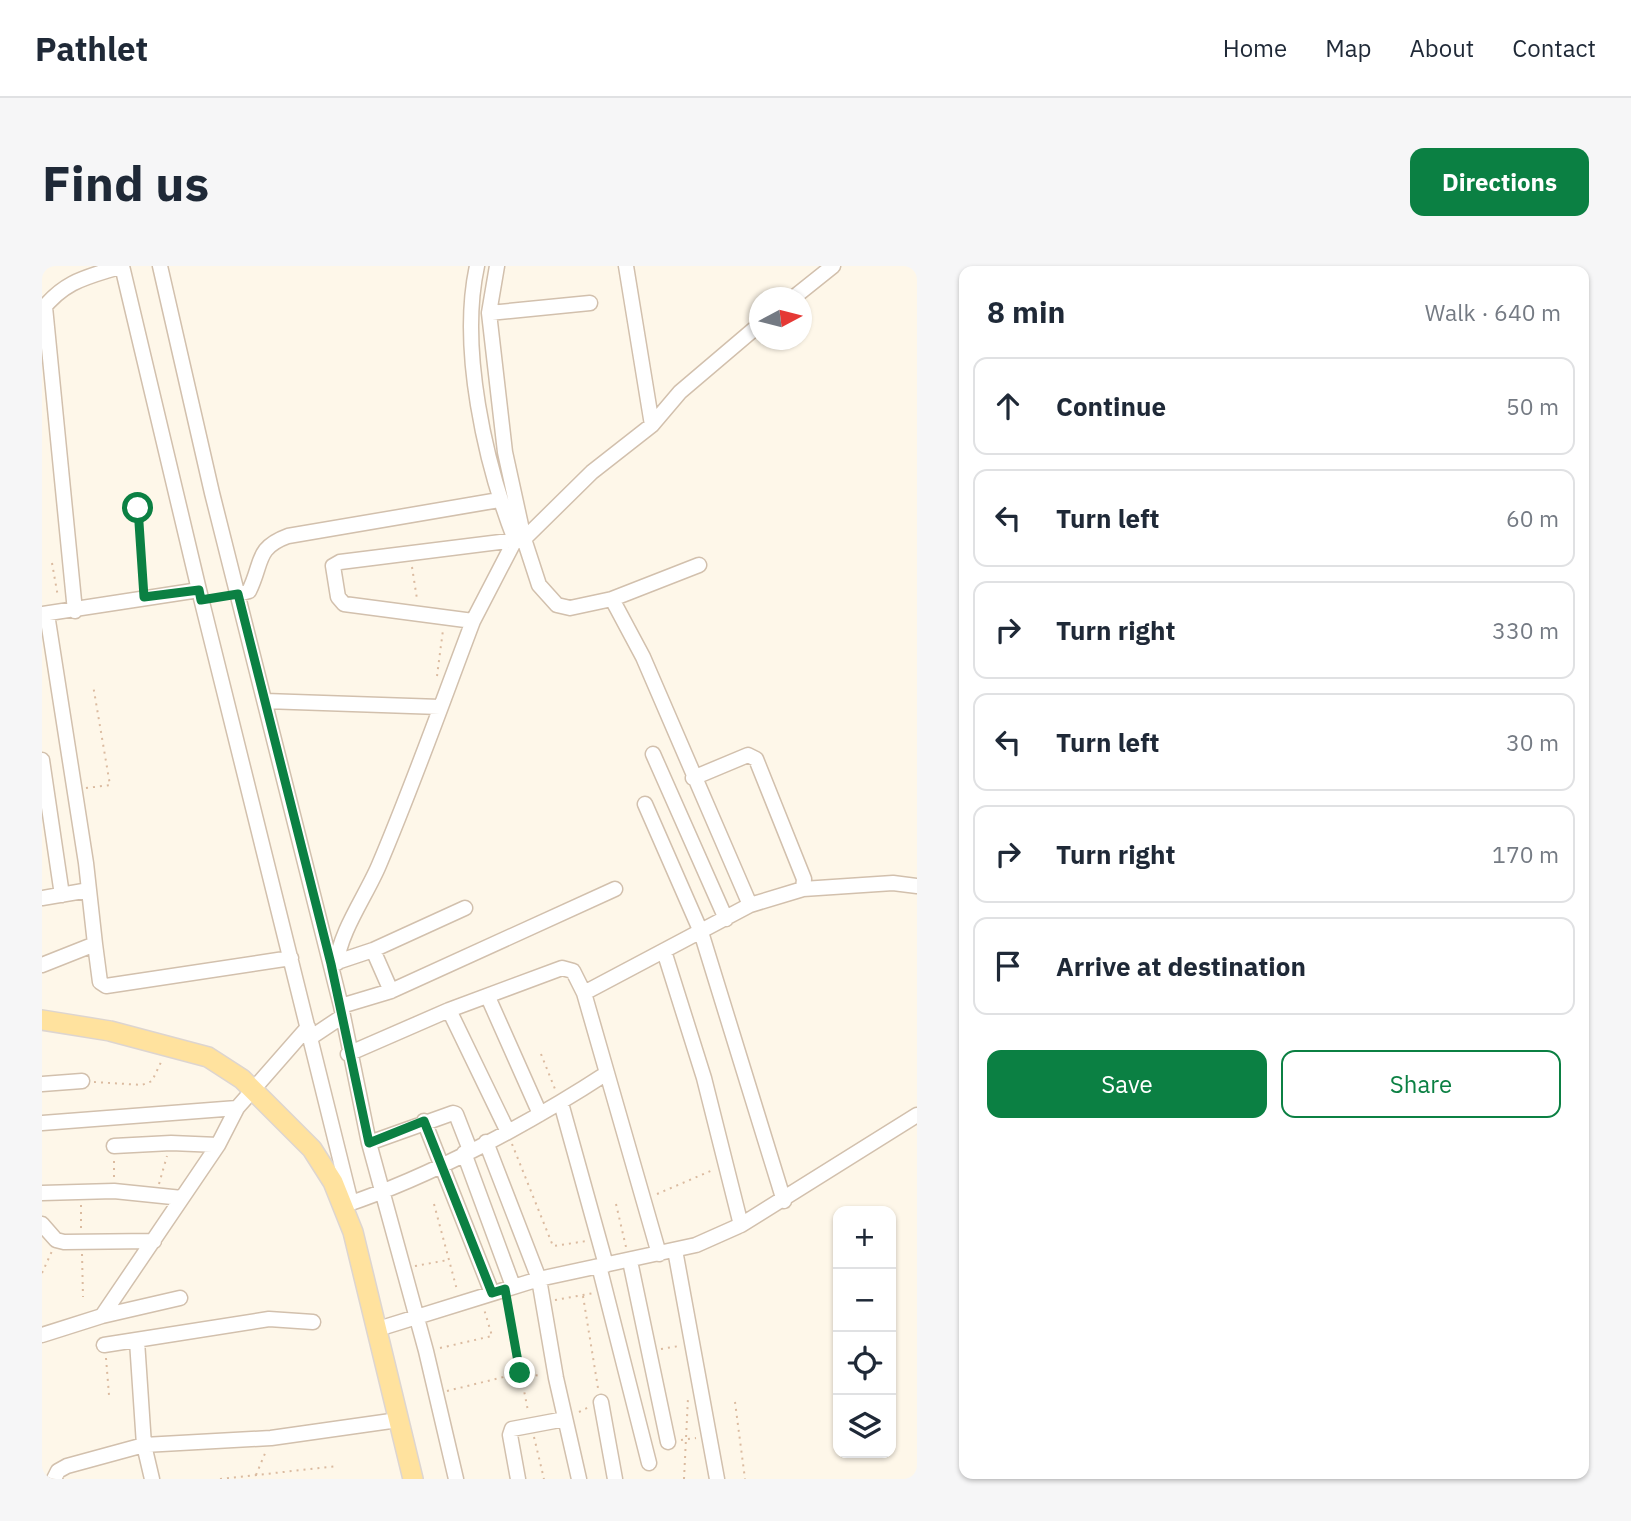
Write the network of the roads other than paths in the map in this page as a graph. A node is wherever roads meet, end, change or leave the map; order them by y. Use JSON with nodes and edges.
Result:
{"nodes":[{"id":1,"x":122,"y":266,"type":"edge"},
{"id":2,"x":160,"y":266,"type":"edge"},
{"id":3,"x":477,"y":266,"type":"edge"},
{"id":4,"x":497,"y":266,"type":"edge"},
{"id":5,"x":626,"y":266,"type":"edge"},
{"id":6,"x":834,"y":266,"type":"edge"},
{"id":7,"x":807,"y":287,"type":"edge"},
{"id":8,"x":590,"y":303,"type":"dead end"},
{"id":9,"x":43,"y":308,"type":"edge"},
{"id":10,"x":489,"y":313,"type":"junction"},
{"id":11,"x":749,"y":333,"type":"edge"},
{"id":12,"x":652,"y":425,"type":"junction"},
{"id":13,"x":499,"y":500,"type":"junction"},
{"id":14,"x":519,"y":540,"type":"junction"},
{"id":15,"x":699,"y":565,"type":"dead end"},
{"id":16,"x":199,"y":590,"type":"junction"},
{"id":17,"x":238,"y":594,"type":"junction"},
{"id":18,"x":612,"y":599,"type":"junction"},
{"id":19,"x":56,"y":613,"type":"edge"},
{"id":20,"x":473,"y":621,"type":"junction"},
{"id":21,"x":265,"y":701,"type":"junction"},
{"id":22,"x":440,"y":707,"type":"junction"},
{"id":23,"x":653,"y":754,"type":"dead end"},
{"id":24,"x":42,"y":760,"type":"edge"},
{"id":25,"x":693,"y":778,"type":"junction"},
{"id":26,"x":645,"y":804,"type":"dead end"},
{"id":27,"x":917,"y":886,"type":"edge"},
{"id":28,"x":615,"y":889,"type":"dead end"},
{"id":29,"x":803,"y":889,"type":"junction"},
{"id":30,"x":89,"y":890,"type":"junction"},
{"id":31,"x":62,"y":894,"type":"junction"},
{"id":32,"x":42,"y":898,"type":"edge"},
{"id":33,"x":750,"y":905,"type":"junction"},
{"id":34,"x":465,"y":908,"type":"dead end"},
{"id":35,"x":726,"y":919,"type":"junction"},
{"id":36,"x":701,"y":932,"type":"junction"},
{"id":37,"x":95,"y":944,"type":"junction"},
{"id":38,"x":373,"y":950,"type":"junction"},
{"id":39,"x":664,"y":951,"type":"junction"},
{"id":40,"x":291,"y":958,"type":"junction"},
{"id":41,"x":334,"y":963,"type":"junction"},
{"id":42,"x":42,"y":965,"type":"edge"},
{"id":43,"x":391,"y":991,"type":"junction"},
{"id":44,"x":584,"y":993,"type":"junction"},
{"id":45,"x":488,"y":997,"type":"junction"},
{"id":46,"x":449,"y":1010,"type":"junction"},
{"id":47,"x":342,"y":1011,"type":"junction"},
{"id":48,"x":47,"y":1024,"type":"edge"},
{"id":49,"x":309,"y":1032,"type":"junction"},
{"id":50,"x":348,"y":1054,"type":"junction"},
{"id":51,"x":607,"y":1073,"type":"junction"},
{"id":52,"x":82,"y":1082,"type":"road end"},
{"id":53,"x":42,"y":1084,"type":"edge"},
{"id":54,"x":254,"y":1091,"type":"junction"},
{"id":55,"x":561,"y":1103,"type":"junction"},
{"id":56,"x":237,"y":1108,"type":"junction"},
{"id":57,"x":540,"y":1114,"type":"junction"},
{"id":58,"x":917,"y":1115,"type":"edge"},
{"id":59,"x":424,"y":1121,"type":"junction"},
{"id":60,"x":42,"y":1124,"type":"edge"},
{"id":61,"x":507,"y":1130,"type":"junction"},
{"id":62,"x":486,"y":1142,"type":"junction"},
{"id":63,"x":369,"y":1143,"type":"junction"},
{"id":64,"x":218,"y":1145,"type":"junction"},
{"id":65,"x":114,"y":1146,"type":"road end"},
{"id":66,"x":467,"y":1151,"type":"junction"},
{"id":67,"x":440,"y":1164,"type":"junction"},
{"id":68,"x":384,"y":1189,"type":"junction"},
{"id":69,"x":42,"y":1193,"type":"edge"},
{"id":70,"x":182,"y":1198,"type":"junction"},
{"id":71,"x":783,"y":1200,"type":"junction"},
{"id":72,"x":347,"y":1204,"type":"junction"},
{"id":73,"x":42,"y":1224,"type":"edge"},
{"id":74,"x":741,"y":1225,"type":"junction"},
{"id":75,"x":155,"y":1241,"type":"junction"},
{"id":76,"x":675,"y":1250,"type":"junction"},
{"id":77,"x":659,"y":1254,"type":"junction"},
{"id":78,"x":630,"y":1261,"type":"junction"},
{"id":79,"x":602,"y":1266,"type":"junction"},
{"id":80,"x":539,"y":1279,"type":"junction"},
{"id":81,"x":497,"y":1291,"type":"junction"},
{"id":82,"x":180,"y":1298,"type":"dead end"},
{"id":83,"x":102,"y":1316,"type":"junction"},
{"id":84,"x":416,"y":1317,"type":"junction"},
{"id":85,"x":313,"y":1322,"type":"dead end"},
{"id":86,"x":378,"y":1329,"type":"junction"},
{"id":87,"x":42,"y":1335,"type":"edge"},
{"id":88,"x":137,"y":1340,"type":"junction"},
{"id":89,"x":104,"y":1345,"type":"dead end"},
{"id":90,"x":601,"y":1402,"type":"road end"},
{"id":91,"x":565,"y":1419,"type":"junction"},
{"id":92,"x":398,"y":1420,"type":"junction"},
{"id":93,"x":668,"y":1442,"type":"dead end"},
{"id":94,"x":144,"y":1445,"type":"junction"},
{"id":95,"x":649,"y":1463,"type":"dead end"},
{"id":96,"x":54,"y":1479,"type":"edge"},
{"id":97,"x":152,"y":1479,"type":"edge"},
{"id":98,"x":413,"y":1479,"type":"edge"},
{"id":99,"x":456,"y":1479,"type":"edge"},
{"id":100,"x":518,"y":1479,"type":"edge"},
{"id":101,"x":579,"y":1479,"type":"edge"},
{"id":102,"x":615,"y":1479,"type":"edge"},
{"id":103,"x":717,"y":1479,"type":"edge"}],
"edges":[{"from":1,"to":9,"type":"street"},
{"from":1,"to":16,"type":"street"},
{"from":2,"to":17,"type":"street"},
{"from":3,"to":13,"type":"street"},
{"from":4,"to":10,"type":"street"},
{"from":5,"to":12,"type":"street"},
{"from":6,"to":7,"type":"street"},
{"from":8,"to":10,"type":"street"},
{"from":9,"to":19,"type":"street"},
{"from":10,"to":14,"type":"street"},
{"from":11,"to":12,"type":"street"},
{"from":12,"to":14,"type":"street"},
{"from":13,"to":14,"type":"street"},
{"from":13,"to":17,"type":"street"},
{"from":14,"to":18,"type":"street"},
{"from":14,"to":20,"type":"street"},
{"from":14,"to":20,"type":"street"},
{"from":15,"to":18,"type":"street"},
{"from":16,"to":19,"type":"street"},
{"from":16,"to":40,"type":"street"},
{"from":17,"to":21,"type":"street"},
{"from":18,"to":25,"type":"street"},
{"from":19,"to":30,"type":"street"},
{"from":20,"to":22,"type":"street"},
{"from":21,"to":22,"type":"street"},
{"from":21,"to":41,"type":"street"},
{"from":22,"to":41,"type":"street"},
{"from":23,"to":35,"type":"street"},
{"from":24,"to":31,"type":"street"},
{"from":25,"to":29,"type":"street"},
{"from":25,"to":33,"type":"street"},
{"from":26,"to":36,"type":"street"},
{"from":27,"to":29,"type":"street"},
{"from":28,"to":43,"type":"street"},
{"from":29,"to":33,"type":"street"},
{"from":30,"to":31,"type":"street"},
{"from":30,"to":37,"type":"street"},
{"from":31,"to":32,"type":"street"},
{"from":33,"to":35,"type":"street"},
{"from":34,"to":38,"type":"street"},
{"from":35,"to":36,"type":"street"},
{"from":36,"to":39,"type":"street"},
{"from":36,"to":71,"type":"street"},
{"from":37,"to":40,"type":"street"},
{"from":37,"to":42,"type":"street"},
{"from":38,"to":41,"type":"street"},
{"from":38,"to":43,"type":"street"},
{"from":39,"to":44,"type":"street"},
{"from":39,"to":74,"type":"street"},
{"from":40,"to":49,"type":"street"},
{"from":41,"to":47,"type":"street"},
{"from":43,"to":47,"type":"street"},
{"from":44,"to":45,"type":"street"},
{"from":44,"to":51,"type":"street"},
{"from":45,"to":46,"type":"street"},
{"from":45,"to":57,"type":"street"},
{"from":46,"to":50,"type":"street"},
{"from":46,"to":61,"type":"street"},
{"from":47,"to":49,"type":"street"},
{"from":47,"to":50,"type":"street"},
{"from":48,"to":54,"type":"main road"},
{"from":49,"to":54,"type":"street"},
{"from":49,"to":72,"type":"street"},
{"from":50,"to":63,"type":"street"},
{"from":51,"to":55,"type":"street"},
{"from":51,"to":77,"type":"street"},
{"from":52,"to":53,"type":"street"},
{"from":54,"to":56,"type":"street"},
{"from":54,"to":72,"type":"main road"},
{"from":55,"to":57,"type":"street"},
{"from":55,"to":79,"type":"street"},
{"from":56,"to":60,"type":"street"},
{"from":56,"to":64,"type":"street"},
{"from":57,"to":61,"type":"street"},
{"from":58,"to":71,"type":"street"},
{"from":59,"to":63,"type":"street"},
{"from":59,"to":66,"type":"street"},
{"from":59,"to":67,"type":"street"},
{"from":61,"to":62,"type":"street"},
{"from":62,"to":66,"type":"street"},
{"from":62,"to":80,"type":"street"},
{"from":63,"to":68,"type":"street"},
{"from":64,"to":65,"type":"street"},
{"from":64,"to":70,"type":"street"},
{"from":66,"to":67,"type":"street"},
{"from":66,"to":81,"type":"street"},
{"from":67,"to":68,"type":"street"},
{"from":67,"to":81,"type":"street"},
{"from":68,"to":72,"type":"street"},
{"from":68,"to":84,"type":"street"},
{"from":69,"to":70,"type":"street"},
{"from":70,"to":75,"type":"street"},
{"from":71,"to":74,"type":"street"},
{"from":72,"to":86,"type":"main road"},
{"from":73,"to":75,"type":"street"},
{"from":74,"to":76,"type":"street"},
{"from":75,"to":83,"type":"street"},
{"from":76,"to":77,"type":"street"},
{"from":76,"to":103,"type":"street"},
{"from":77,"to":78,"type":"street"},
{"from":78,"to":79,"type":"street"},
{"from":78,"to":93,"type":"street"},
{"from":79,"to":80,"type":"street"},
{"from":79,"to":95,"type":"street"},
{"from":80,"to":81,"type":"street"},
{"from":80,"to":91,"type":"street"},
{"from":81,"to":84,"type":"street"},
{"from":82,"to":83,"type":"street"},
{"from":83,"to":87,"type":"street"},
{"from":84,"to":86,"type":"street"},
{"from":84,"to":99,"type":"street"},
{"from":85,"to":88,"type":"street"},
{"from":86,"to":92,"type":"main road"},
{"from":88,"to":89,"type":"street"},
{"from":88,"to":94,"type":"street"},
{"from":90,"to":102,"type":"street"},
{"from":91,"to":100,"type":"street"},
{"from":91,"to":101,"type":"street"},
{"from":92,"to":94,"type":"street"},
{"from":92,"to":98,"type":"main road"},
{"from":94,"to":96,"type":"street"},
{"from":94,"to":97,"type":"street"}]}
